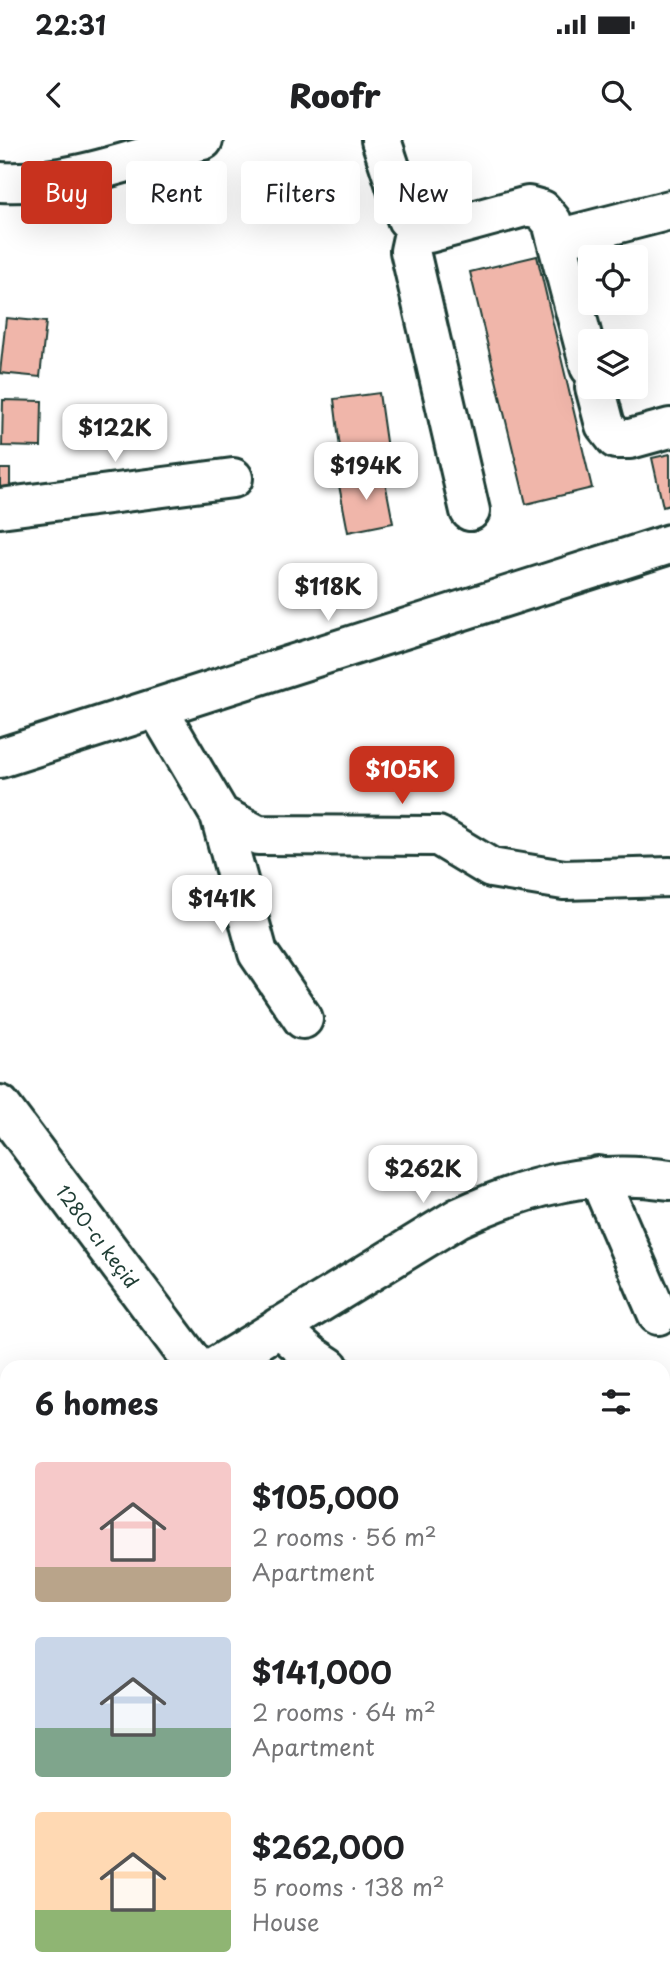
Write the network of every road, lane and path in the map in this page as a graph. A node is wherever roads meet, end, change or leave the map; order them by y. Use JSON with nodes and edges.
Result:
{"nodes":[{"id":1,"x":203,"y":140,"type":"edge"},
{"id":2,"x":381,"y":140,"type":"edge"},
{"id":3,"x":0,"y":182,"type":"edge"},
{"id":4,"x":670,"y":210,"type":"edge"},
{"id":5,"x":415,"y":228,"type":"junction"},
{"id":6,"x":557,"y":239,"type":"junction"},
{"id":7,"x":580,"y":329,"type":"edge"},
{"id":8,"x":598,"y":399,"type":"edge"},
{"id":9,"x":670,"y":428,"type":"edge"},
{"id":10,"x":233,"y":478,"type":"dead end"},
{"id":11,"x":0,"y":508,"type":"edge"},
{"id":12,"x":470,"y":511,"type":"dead end"},
{"id":13,"x":670,"y":544,"type":"edge"},
{"id":14,"x":158,"y":710,"type":"junction"},
{"id":15,"x":0,"y":758,"type":"edge"},
{"id":16,"x":220,"y":815,"type":"junction"},
{"id":17,"x":670,"y":877,"type":"edge"},
{"id":18,"x":303,"y":1019,"type":"dead end"},
{"id":19,"x":0,"y":1105,"type":"edge"},
{"id":20,"x":598,"y":1176,"type":"junction"},
{"id":21,"x":670,"y":1180,"type":"edge"},
{"id":22,"x":658,"y":1315,"type":"dead end"},
{"id":23,"x":279,"y":1327,"type":"junction"},
{"id":24,"x":191,"y":1360,"type":"edge"},
{"id":25,"x":226,"y":1360,"type":"edge"},
{"id":26,"x":318,"y":1360,"type":"edge"}],
"edges":[{"from":1,"to":3,"type":"street"},
{"from":2,"to":5,"type":"street"},
{"from":4,"to":6,"type":"street"},
{"from":5,"to":6,"type":"street"},
{"from":5,"to":12,"type":"street"},
{"from":6,"to":7,"type":"street"},
{"from":8,"to":9,"type":"street"},
{"from":10,"to":11,"type":"street"},
{"from":13,"to":14,"type":"street"},
{"from":14,"to":15,"type":"street"},
{"from":14,"to":16,"type":"street"},
{"from":16,"to":17,"type":"street"},
{"from":16,"to":18,"type":"street"},
{"from":19,"to":24,"type":"street","name":"1280-cı keçid"},
{"from":20,"to":21,"type":"street"},
{"from":20,"to":22,"type":"street"},
{"from":20,"to":23,"type":"street"},
{"from":23,"to":25,"type":"street"},
{"from":23,"to":26,"type":"street"}]}
